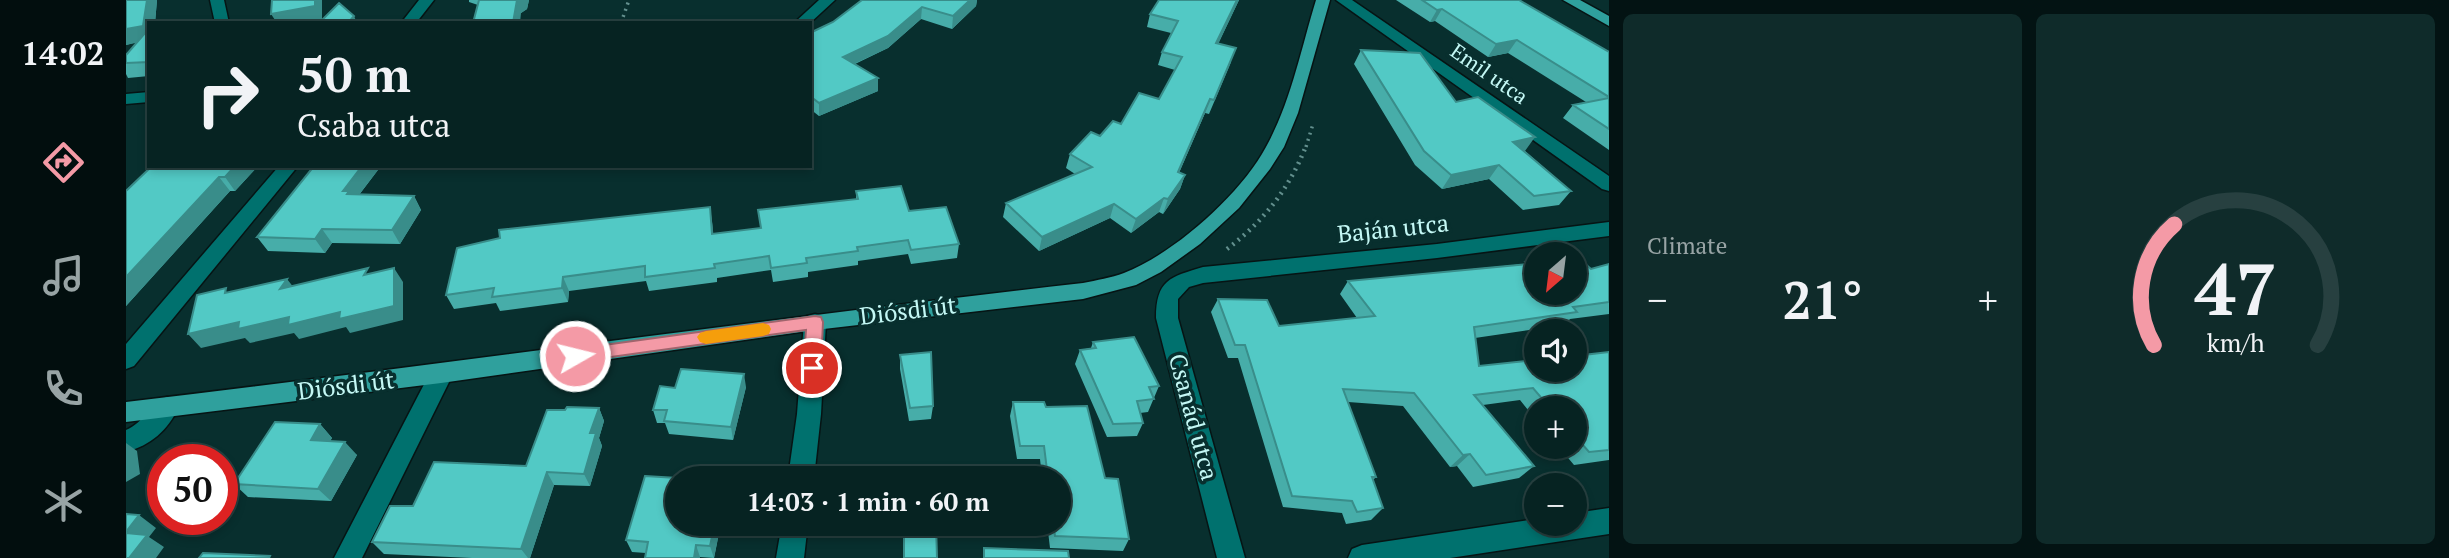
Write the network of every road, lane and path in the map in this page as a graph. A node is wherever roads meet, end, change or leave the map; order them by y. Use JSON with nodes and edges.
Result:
{"nodes":[{"id":1,"x":217,"y":0,"type":"edge"},
{"id":2,"x":427,"y":0,"type":"edge"},
{"id":3,"x":629,"y":0,"type":"edge"},
{"id":4,"x":828,"y":0,"type":"edge"},
{"id":5,"x":1323,"y":0,"type":"edge"},
{"id":6,"x":1343,"y":0,"type":"edge"},
{"id":7,"x":1570,"y":0,"type":"edge"},
{"id":8,"x":222,"y":21,"type":"edge"},
{"id":9,"x":410,"y":21,"type":"edge"},
{"id":10,"x":622,"y":21,"type":"edge"},
{"id":11,"x":803,"y":21,"type":"edge"},
{"id":12,"x":1609,"y":22,"type":"edge"},
{"id":13,"x":147,"y":97,"type":"edge"},
{"id":14,"x":126,"y":99,"type":"edge"},
{"id":15,"x":287,"y":168,"type":"edge"},
{"id":16,"x":1609,"y":185,"type":"edge"},
{"id":17,"x":1609,"y":229,"type":"edge"},
{"id":18,"x":1182,"y":281,"type":"joint"},
{"id":19,"x":815,"y":322,"type":"junction"},
{"id":20,"x":126,"y":359,"type":"edge"},
{"id":21,"x":441,"y":374,"type":"junction"},
{"id":22,"x":167,"y":407,"type":"junction"},
{"id":23,"x":126,"y":412,"type":"edge"},
{"id":24,"x":126,"y":441,"type":"edge"},
{"id":25,"x":802,"y":466,"type":"edge"},
{"id":26,"x":1609,"y":521,"type":"edge"},
{"id":27,"x":793,"y":536,"type":"edge"},
{"id":28,"x":348,"y":558,"type":"edge"},
{"id":29,"x":790,"y":558,"type":"edge"},
{"id":30,"x":1231,"y":558,"type":"edge"},
{"id":31,"x":1362,"y":558,"type":"edge"}],
"edges":[{"from":1,"to":8,"type":"street"},
{"from":2,"to":9,"type":"street"},
{"from":3,"to":10,"type":"path"},
{"from":4,"to":11,"type":"street"},
{"from":5,"to":19,"type":"main road","name":"Diósdi út"},
{"from":6,"to":16,"type":"street","name":"Emil utca"},
{"from":7,"to":12,"type":"main road"},
{"from":13,"to":14,"type":"street"},
{"from":15,"to":20,"type":"street"},
{"from":17,"to":18,"type":"street","name":"Baján utca"},
{"from":18,"to":30,"type":"street","name":"Csanád utca"},
{"from":19,"to":21,"type":"main road","name":"Diósdi út"},
{"from":19,"to":25,"type":"street"},
{"from":21,"to":22,"type":"main road","name":"Diósdi út"},
{"from":21,"to":28,"type":"street"},
{"from":22,"to":23,"type":"main road","name":"Diósdi út"},
{"from":22,"to":24,"type":"street"},
{"from":26,"to":31,"type":"street"},
{"from":27,"to":29,"type":"street"}]}
